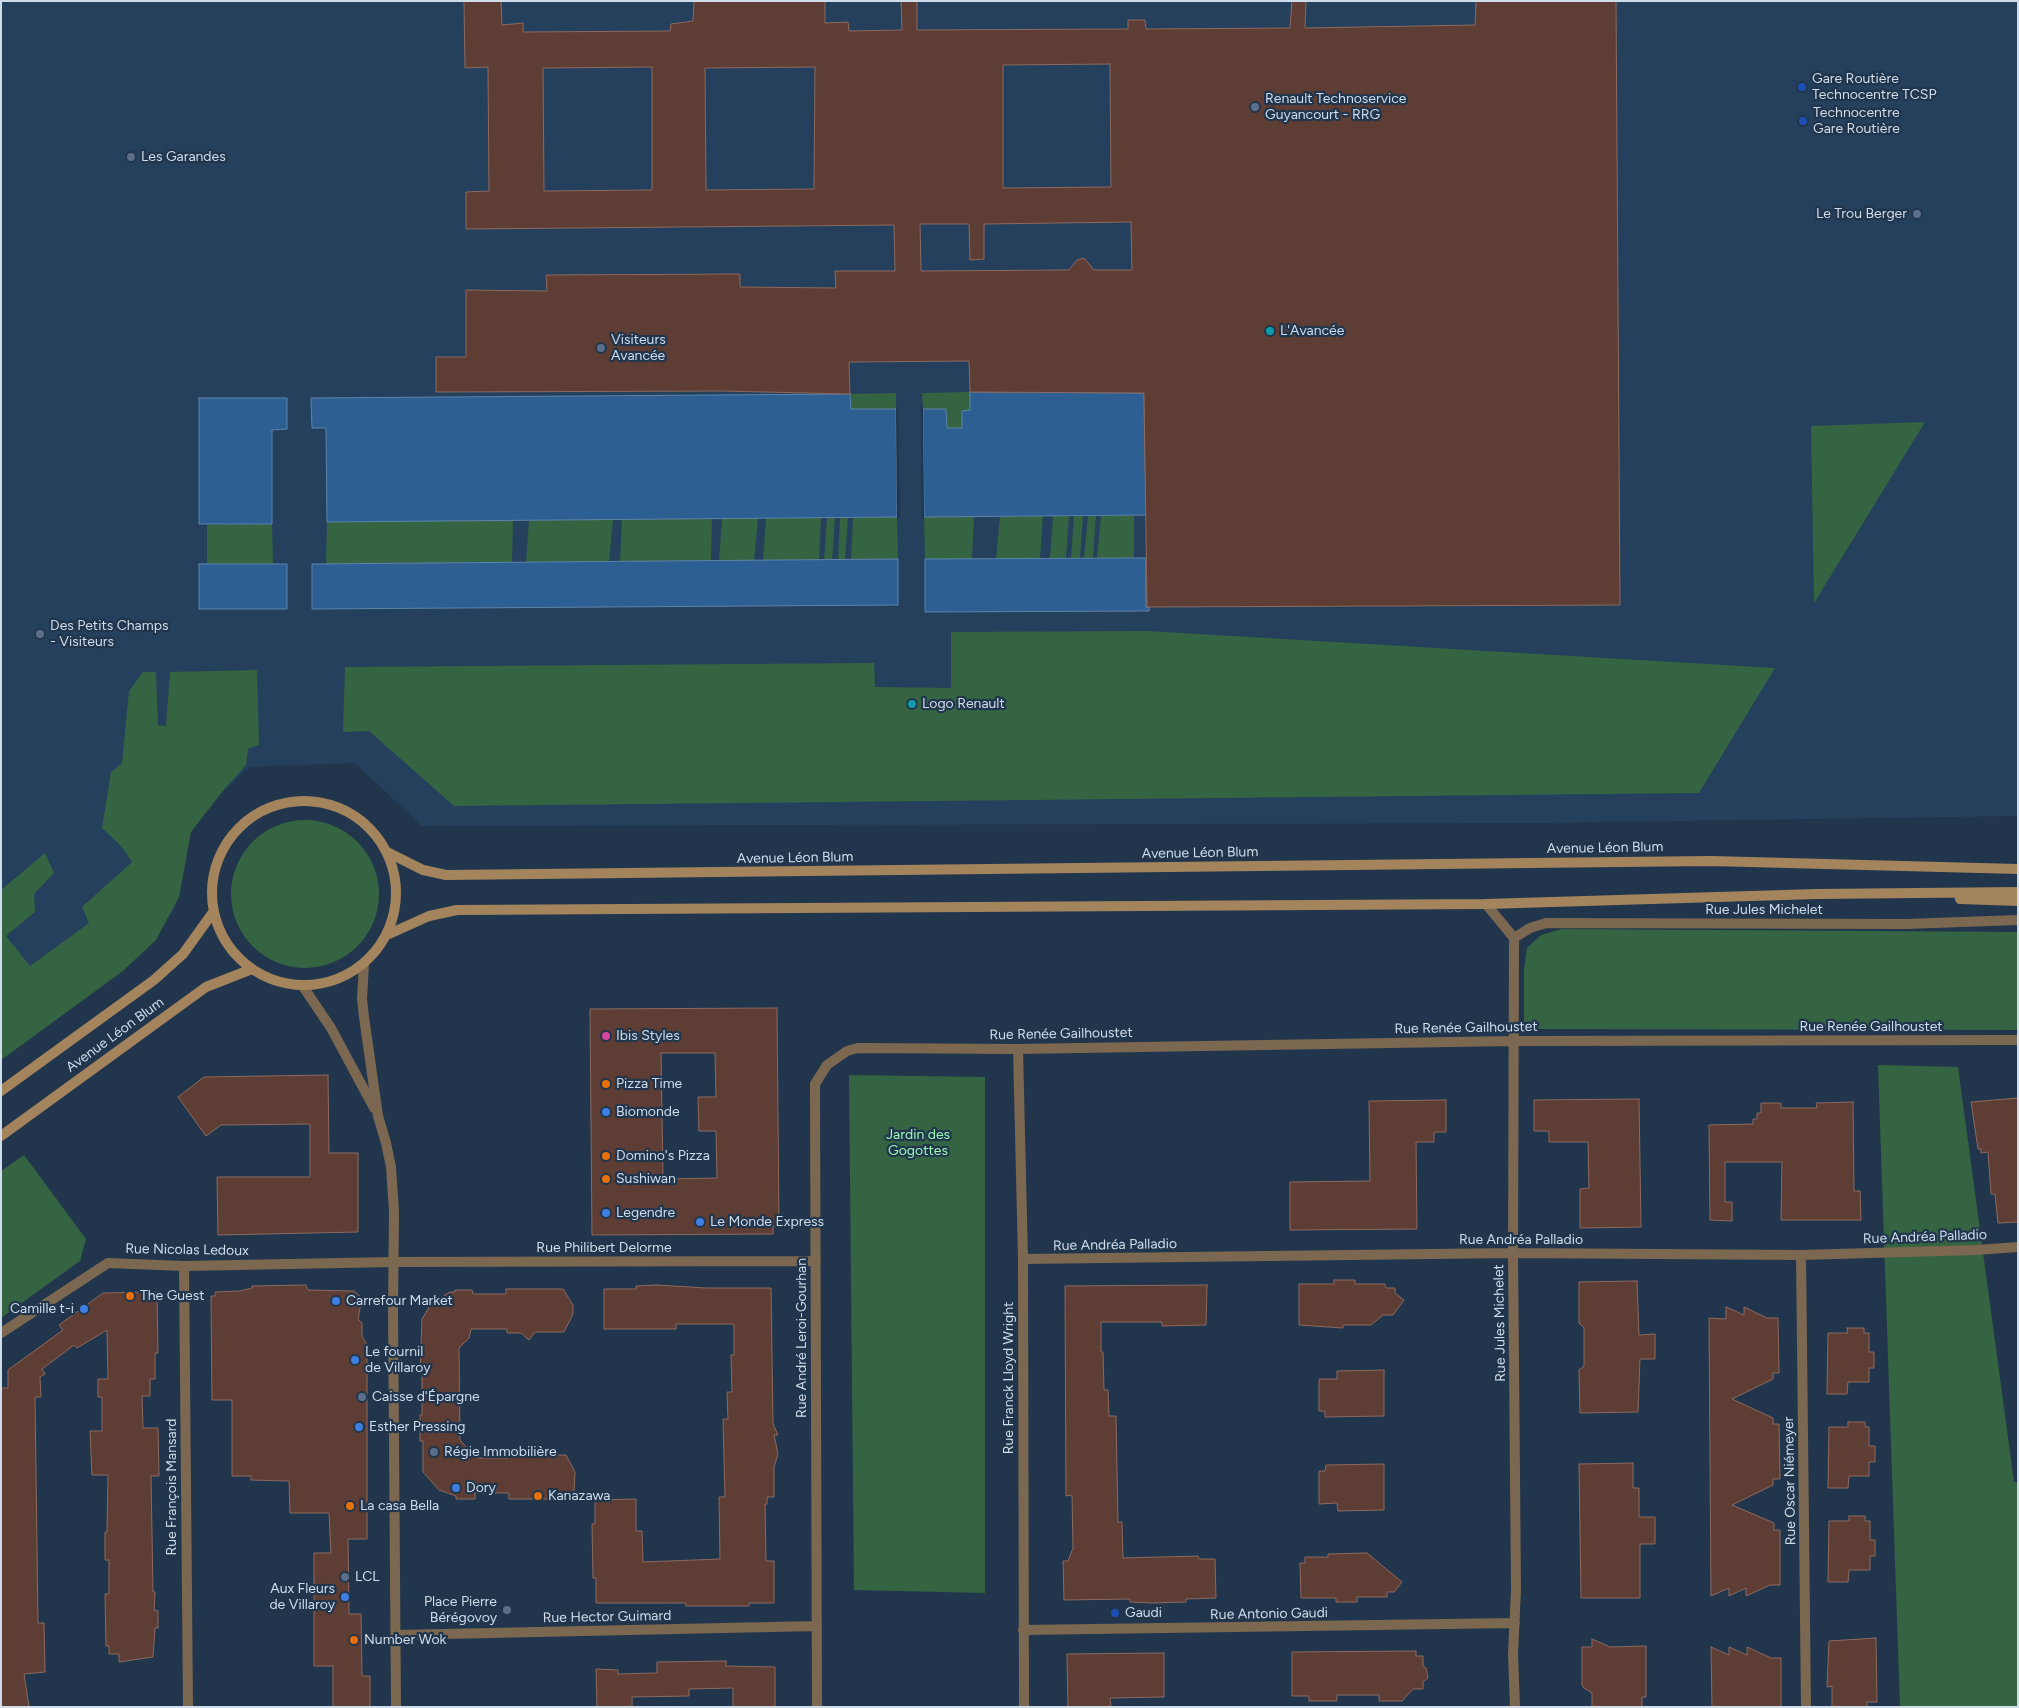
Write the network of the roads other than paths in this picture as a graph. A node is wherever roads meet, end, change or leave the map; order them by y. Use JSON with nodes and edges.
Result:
{"nodes":[{"id":1,"x":387,"y":852,"type":"junction"},
{"id":2,"x":2018,"y":869,"type":"edge"},
{"id":3,"x":2018,"y":892,"type":"edge"},
{"id":4,"x":1817,"y":894,"type":"junction"},
{"id":5,"x":2018,"y":901,"type":"edge"},
{"id":6,"x":1486,"y":904,"type":"junction"},
{"id":7,"x":214,"y":911,"type":"junction"},
{"id":8,"x":2018,"y":920,"type":"edge"},
{"id":9,"x":389,"y":934,"type":"junction"},
{"id":10,"x":1514,"y":938,"type":"junction"},
{"id":11,"x":364,"y":964,"type":"junction"},
{"id":12,"x":252,"y":969,"type":"junction"},
{"id":13,"x":302,"y":985,"type":"junction"},
{"id":14,"x":2018,"y":1040,"type":"edge"},
{"id":15,"x":1513,"y":1041,"type":"junction"},
{"id":16,"x":915,"y":1048,"type":"joint"},
{"id":17,"x":1018,"y":1049,"type":"junction"},
{"id":18,"x":1,"y":1091,"type":"edge"},
{"id":19,"x":378,"y":1116,"type":"junction"},
{"id":20,"x":1,"y":1136,"type":"edge"},
{"id":21,"x":2018,"y":1247,"type":"edge"},
{"id":22,"x":1513,"y":1253,"type":"junction"},
{"id":23,"x":1801,"y":1254,"type":"junction"},
{"id":24,"x":1023,"y":1260,"type":"junction"},
{"id":25,"x":816,"y":1261,"type":"junction"},
{"id":26,"x":393,"y":1262,"type":"junction"},
{"id":27,"x":184,"y":1266,"type":"junction"},
{"id":28,"x":1,"y":1333,"type":"edge"},
{"id":29,"x":1515,"y":1623,"type":"junction"},
{"id":30,"x":817,"y":1626,"type":"junction"},
{"id":31,"x":1023,"y":1630,"type":"junction"},
{"id":32,"x":397,"y":1635,"type":"junction"},
{"id":33,"x":188,"y":1707,"type":"edge"},
{"id":34,"x":396,"y":1707,"type":"edge"},
{"id":35,"x":817,"y":1707,"type":"edge"},
{"id":36,"x":1024,"y":1707,"type":"edge"},
{"id":37,"x":1514,"y":1707,"type":"edge"},
{"id":38,"x":1806,"y":1707,"type":"edge"}],
"edges":[{"from":1,"to":2,"type":"main road","name":"Avenue Léon Blum"},
{"from":1,"to":7,"type":"main road"},
{"from":1,"to":9,"type":"main road"},
{"from":3,"to":4,"type":"main road"},
{"from":4,"to":5,"type":"main road"},
{"from":4,"to":6,"type":"main road"},
{"from":6,"to":9,"type":"main road"},
{"from":6,"to":10,"type":"street"},
{"from":7,"to":12,"type":"main road"},
{"from":7,"to":18,"type":"main road","name":"Avenue Léon Blum"},
{"from":8,"to":10,"type":"street","name":"Rue Jules Michelet"},
{"from":9,"to":11,"type":"main road"},
{"from":10,"to":15,"type":"street","name":"Rue Jules Michelet"},
{"from":11,"to":13,"type":"main road"},
{"from":11,"to":19,"type":"street"},
{"from":12,"to":13,"type":"main road"},
{"from":12,"to":20,"type":"main road","name":"Avenue Léon Blum"},
{"from":13,"to":19,"type":"street"},
{"from":14,"to":15,"type":"street","name":"Rue Renée Gailhoustet"},
{"from":15,"to":17,"type":"street","name":"Rue Renée Gailhoustet"},
{"from":15,"to":22,"type":"street","name":"Rue Jules Michelet"},
{"from":16,"to":17,"type":"street","name":"Rue Renée Gailhoustet"},
{"from":16,"to":25,"type":"street","name":"Rue André Leroi-Gourhan"},
{"from":17,"to":24,"type":"street","name":"Rue Franck Lloyd Wright"},
{"from":19,"to":26,"type":"street"},
{"from":21,"to":23,"type":"street","name":"Rue Andréa Palladio"},
{"from":22,"to":23,"type":"street","name":"Rue Andréa Palladio"},
{"from":22,"to":24,"type":"street","name":"Rue Andréa Palladio"},
{"from":22,"to":29,"type":"street","name":"Rue Jules Michelet"},
{"from":23,"to":38,"type":"street","name":"Rue Oscar Niémeyer"},
{"from":24,"to":31,"type":"street","name":"Rue Franck Lloyd Wright"},
{"from":25,"to":26,"type":"street","name":"Rue Philibert Delorme"},
{"from":25,"to":30,"type":"street","name":"Rue André Leroi-Gourhan"},
{"from":26,"to":27,"type":"street","name":"Rue Nicolas Ledoux"},
{"from":26,"to":32,"type":"street"},
{"from":27,"to":28,"type":"street","name":"Rue Nicolas Ledoux"},
{"from":27,"to":33,"type":"street","name":"Rue François Mansard"},
{"from":29,"to":31,"type":"street","name":"Rue Antonio Gaudi"},
{"from":29,"to":37,"type":"street","name":"Rue Jules Michelet"},
{"from":30,"to":32,"type":"street","name":"Rue Hector Guimard"},
{"from":30,"to":35,"type":"street","name":"Rue André Leroi-Gourhan"},
{"from":31,"to":36,"type":"street","name":"Rue Franck Lloyd Wright"},
{"from":32,"to":34,"type":"street"}]}
